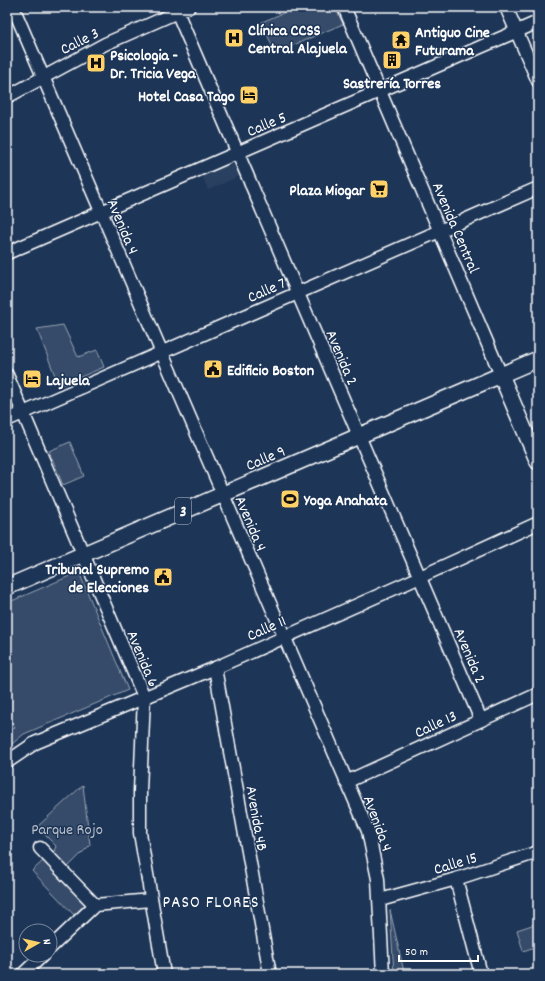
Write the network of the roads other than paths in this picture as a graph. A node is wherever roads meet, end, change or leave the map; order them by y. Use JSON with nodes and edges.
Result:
{"nodes":[{"id":1,"x":13,"y":7,"type":"edge"},
{"id":2,"x":189,"y":7,"type":"edge"},
{"id":3,"x":344,"y":7,"type":"edge"},
{"id":4,"x":506,"y":7,"type":"edge"},
{"id":5,"x":176,"y":10,"type":"edge"},
{"id":6,"x":538,"y":22,"type":"edge"},
{"id":7,"x":516,"y":31,"type":"junction"},
{"id":8,"x":43,"y":77,"type":"junction"},
{"id":9,"x":538,"y":81,"type":"edge"},
{"id":10,"x":379,"y":92,"type":"junction"},
{"id":11,"x":7,"y":97,"type":"edge"},
{"id":12,"x":237,"y":153,"type":"junction"},
{"id":13,"x":538,"y":188,"type":"edge"},
{"id":14,"x":101,"y":212,"type":"junction"},
{"id":15,"x":440,"y":231,"type":"junction"},
{"id":16,"x":7,"y":253,"type":"edge"},
{"id":17,"x":298,"y":292,"type":"junction"},
{"id":18,"x":162,"y":352,"type":"junction"},
{"id":19,"x":538,"y":359,"type":"edge"},
{"id":20,"x":7,"y":375,"type":"edge"},
{"id":21,"x":501,"y":375,"type":"junction"},
{"id":22,"x":24,"y":412,"type":"junction"},
{"id":23,"x":7,"y":420,"type":"edge"},
{"id":24,"x":360,"y":436,"type":"junction"},
{"id":25,"x":538,"y":462,"type":"edge"},
{"id":26,"x":223,"y":494,"type":"junction"},
{"id":27,"x":538,"y":523,"type":"edge"},
{"id":28,"x":83,"y":554,"type":"junction"},
{"id":29,"x":420,"y":577,"type":"junction"},
{"id":30,"x":7,"y":587,"type":"edge"},
{"id":31,"x":284,"y":637,"type":"junction"},
{"id":32,"x":215,"y":668,"type":"junction"},
{"id":33,"x":538,"y":694,"type":"edge"},
{"id":34,"x":144,"y":697,"type":"junction"},
{"id":35,"x":481,"y":720,"type":"junction"},
{"id":36,"x":7,"y":762,"type":"edge"},
{"id":37,"x":346,"y":782,"type":"junction"},
{"id":38,"x":40,"y":848,"type":"dead end"},
{"id":39,"x":538,"y":852,"type":"edge"},
{"id":40,"x":456,"y":879,"type":"junction"},
{"id":41,"x":151,"y":900,"type":"junction"},
{"id":42,"x":380,"y":900,"type":"junction"},
{"id":43,"x":95,"y":905,"type":"junction"},
{"id":44,"x":58,"y":940,"type":"edge"},
{"id":45,"x":35,"y":963,"type":"edge"},
{"id":46,"x":23,"y":974,"type":"edge"},
{"id":47,"x":164,"y":974,"type":"edge"},
{"id":48,"x":270,"y":974,"type":"edge"},
{"id":49,"x":383,"y":974,"type":"edge"},
{"id":50,"x":481,"y":974,"type":"edge"}],
"edges":[{"from":1,"to":8,"type":"street","name":"Avenida 4"},
{"from":2,"to":5,"type":"street","name":"Calle 3"},
{"from":3,"to":10,"type":"street","name":"Avenida Central"},
{"from":4,"to":7,"type":"street"},
{"from":5,"to":8,"type":"street","name":"Calle 3"},
{"from":5,"to":12,"type":"street","name":"Avenida 2"},
{"from":6,"to":7,"type":"street","name":"Calle 5"},
{"from":7,"to":9,"type":"street"},
{"from":7,"to":10,"type":"street","name":"Calle 5"},
{"from":8,"to":11,"type":"street","name":"Calle 3"},
{"from":8,"to":14,"type":"street","name":"Avenida 4"},
{"from":10,"to":12,"type":"street","name":"Calle 5"},
{"from":10,"to":15,"type":"street","name":"Avenida Central"},
{"from":12,"to":14,"type":"street","name":"Calle 5"},
{"from":12,"to":17,"type":"street","name":"Avenida 2"},
{"from":13,"to":15,"type":"street","name":"Calle 7"},
{"from":14,"to":16,"type":"street","name":"Calle 5"},
{"from":14,"to":18,"type":"street","name":"Avenida 4"},
{"from":15,"to":17,"type":"street","name":"Calle 7"},
{"from":15,"to":21,"type":"street","name":"Avenida Central"},
{"from":17,"to":18,"type":"street","name":"Calle 7"},
{"from":17,"to":24,"type":"street","name":"Avenida 2"},
{"from":18,"to":22,"type":"street","name":"Calle 7"},
{"from":18,"to":26,"type":"street","name":"Avenida 4"},
{"from":19,"to":21,"type":"main road","name":"Calle 9","number":"3"},
{"from":20,"to":22,"type":"street","name":"Avenida 6"},
{"from":21,"to":24,"type":"main road","name":"Calle 9","number":"3"},
{"from":21,"to":25,"type":"main road","name":"Avenida Central"},
{"from":22,"to":23,"type":"street","name":"Calle 7"},
{"from":22,"to":28,"type":"street","name":"Avenida 6"},
{"from":24,"to":26,"type":"main road","name":"Calle 9","number":"3"},
{"from":24,"to":29,"type":"street","name":"Avenida 2"},
{"from":26,"to":28,"type":"main road","name":"Calle 9","number":"3"},
{"from":26,"to":31,"type":"street","name":"Avenida 4"},
{"from":27,"to":29,"type":"street","name":"Calle 11"},
{"from":28,"to":30,"type":"main road","name":"Calle 9","number":"3"},
{"from":28,"to":34,"type":"street","name":"Avenida 6"},
{"from":29,"to":31,"type":"street","name":"Calle 11"},
{"from":29,"to":35,"type":"street","name":"Avenida 2"},
{"from":31,"to":32,"type":"street","name":"Calle 11"},
{"from":31,"to":37,"type":"street","name":"Avenida 4"},
{"from":32,"to":34,"type":"street","name":"Calle 11"},
{"from":32,"to":48,"type":"street","name":"Avenida 4B"},
{"from":33,"to":35,"type":"street","name":"Calle 13"},
{"from":34,"to":36,"type":"street","name":"Calle 11"},
{"from":34,"to":41,"type":"street","name":"Avenida 6"},
{"from":35,"to":37,"type":"street","name":"Calle 13"},
{"from":37,"to":42,"type":"street","name":"Avenida 4"},
{"from":38,"to":43,"type":"street"},
{"from":39,"to":40,"type":"street","name":"Calle 15"},
{"from":40,"to":42,"type":"street","name":"Calle 15"},
{"from":40,"to":50,"type":"street"},
{"from":41,"to":43,"type":"street"},
{"from":41,"to":47,"type":"street","name":"Avenida 6"},
{"from":42,"to":49,"type":"street","name":"Avenida 4"},
{"from":43,"to":44,"type":"street"},
{"from":45,"to":46,"type":"street"}]}
